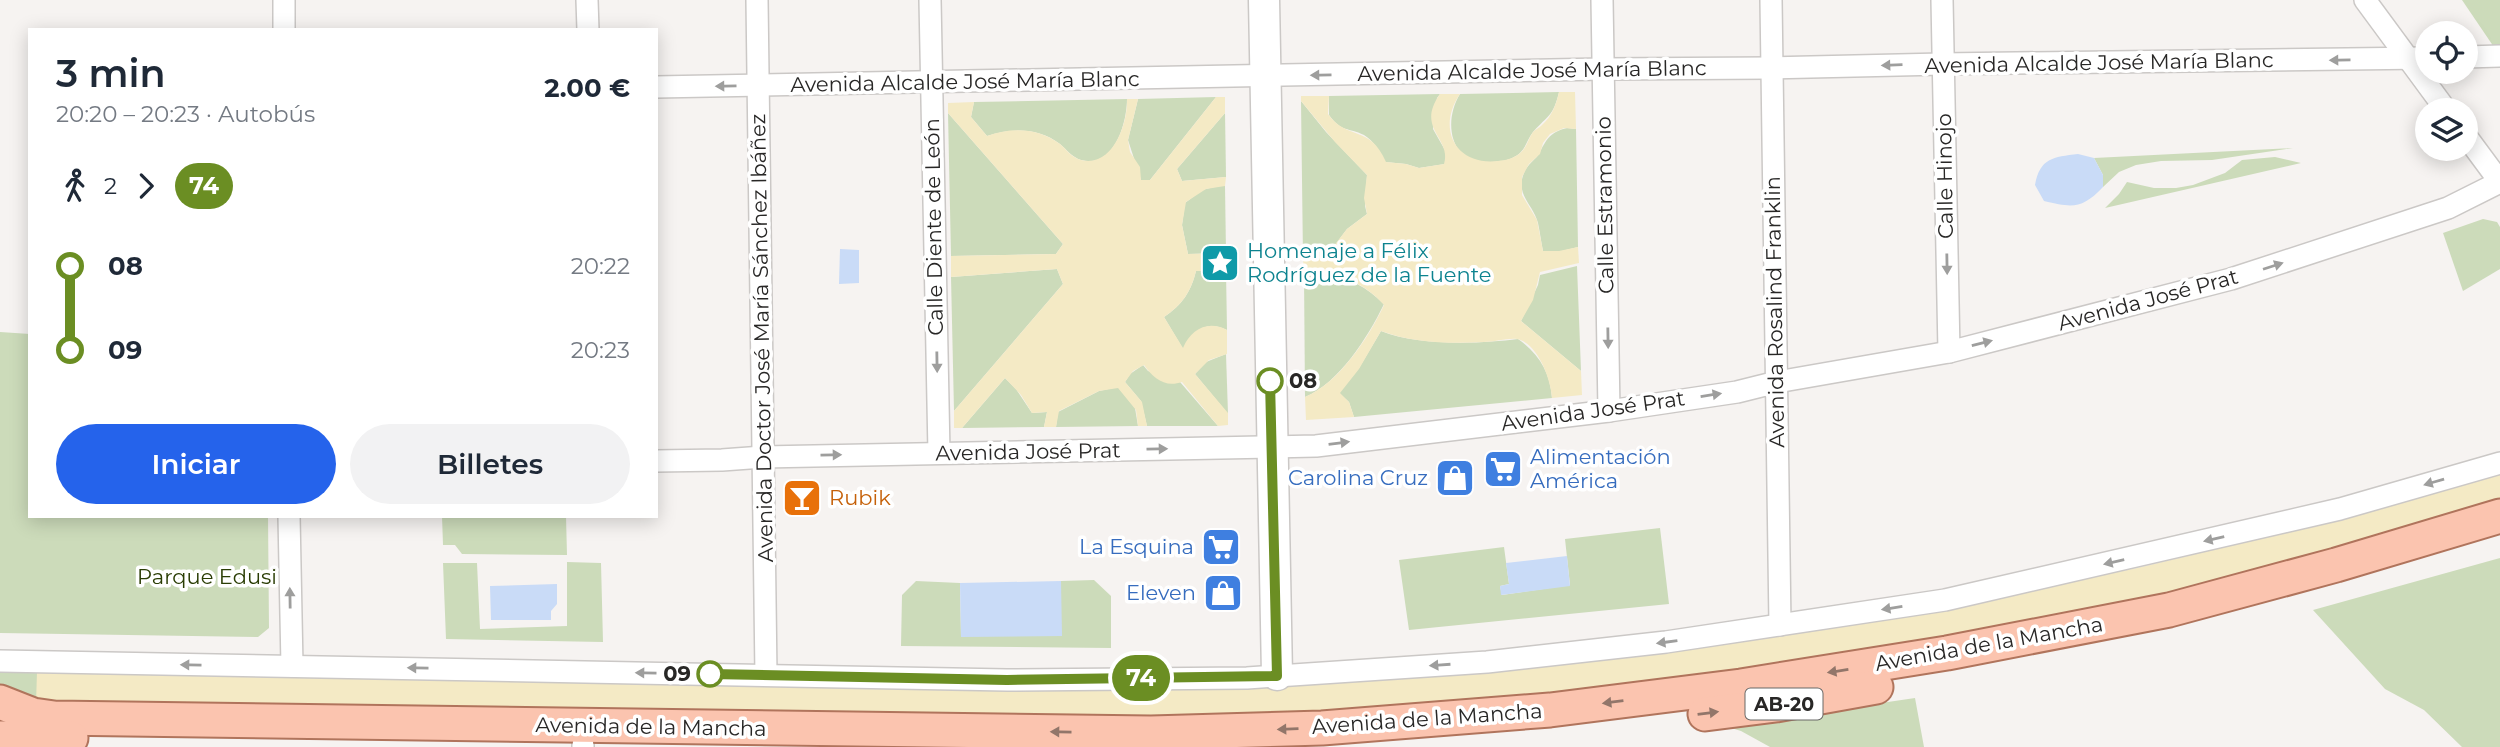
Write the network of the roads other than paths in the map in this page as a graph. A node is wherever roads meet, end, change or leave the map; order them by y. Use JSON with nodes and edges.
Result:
{"nodes":[{"id":1,"x":284,"y":0,"type":"edge"},
{"id":2,"x":587,"y":0,"type":"edge"},
{"id":3,"x":757,"y":0,"type":"edge"},
{"id":4,"x":930,"y":0,"type":"edge"},
{"id":5,"x":1265,"y":0,"type":"edge"},
{"id":6,"x":1602,"y":0,"type":"edge"},
{"id":7,"x":1771,"y":0,"type":"edge"},
{"id":8,"x":1942,"y":0,"type":"edge"},
{"id":9,"x":2365,"y":0,"type":"edge"},
{"id":10,"x":284,"y":28,"type":"edge"},
{"id":11,"x":588,"y":28,"type":"edge"},
{"id":12,"x":2500,"y":55,"type":"edge"},
{"id":13,"x":2415,"y":56,"type":"edge"},
{"id":14,"x":2478,"y":56,"type":"edge"},
{"id":15,"x":2415,"y":59,"type":"edge"},
{"id":16,"x":1942,"y":64,"type":"junction"},
{"id":17,"x":1772,"y":68,"type":"junction"},
{"id":18,"x":1603,"y":69,"type":"junction"},
{"id":19,"x":1265,"y":76,"type":"junction"},
{"id":20,"x":931,"y":83,"type":"junction"},
{"id":21,"x":759,"y":85,"type":"junction"},
{"id":22,"x":658,"y":87,"type":"edge"},
{"id":23,"x":2478,"y":152,"type":"edge"},
{"id":24,"x":2500,"y":182,"type":"edge"},
{"id":25,"x":1949,"y":352,"type":"junction"},
{"id":26,"x":1776,"y":382,"type":"junction"},
{"id":27,"x":1609,"y":411,"type":"junction"},
{"id":28,"x":1271,"y":447,"type":"junction"},
{"id":29,"x":939,"y":453,"type":"junction"},
{"id":30,"x":763,"y":457,"type":"junction"},
{"id":31,"x":658,"y":461,"type":"edge"},
{"id":32,"x":2500,"y":463,"type":"edge"},
{"id":33,"x":2500,"y":516,"type":"edge"},
{"id":34,"x":289,"y":518,"type":"edge"},
{"id":35,"x":2500,"y":540,"type":"edge"},
{"id":36,"x":1780,"y":625,"type":"junction"},
{"id":37,"x":0,"y":661,"type":"edge"},
{"id":38,"x":292,"y":666,"type":"junction"},
{"id":39,"x":766,"y":675,"type":"junction"},
{"id":40,"x":1277,"y":676,"type":"junction"},
{"id":41,"x":0,"y":702,"type":"edge"},
{"id":42,"x":0,"y":738,"type":"edge"},
{"id":43,"x":583,"y":746,"type":"edge"},
{"id":44,"x":678,"y":747,"type":"edge"},
{"id":45,"x":1347,"y":747,"type":"edge"}],
"edges":[{"from":1,"to":10,"type":"street"},
{"from":2,"to":11,"type":"street"},
{"from":3,"to":21,"type":"street","name":"Avenida Doctor José María Sánchez Ibáñez"},
{"from":4,"to":20,"type":"street","name":"Calle Diente de León"},
{"from":5,"to":19,"type":"street"},
{"from":6,"to":18,"type":"street","name":"Calle Estramonio"},
{"from":7,"to":17,"type":"street","name":"Avenida Rosalind Franklin"},
{"from":8,"to":16,"type":"street","name":"Calle Hinojo"},
{"from":9,"to":13,"type":"street"},
{"from":12,"to":14,"type":"street"},
{"from":15,"to":16,"type":"street","name":"Avenida Alcalde José María Blanc","one_way":true},
{"from":16,"to":17,"type":"street","name":"Avenida Alcalde José María Blanc","one_way":true},
{"from":16,"to":25,"type":"street","name":"Calle Hinojo","one_way":true},
{"from":17,"to":18,"type":"street","name":"Avenida Alcalde José María Blanc"},
{"from":17,"to":26,"type":"street","name":"Avenida Rosalind Franklin"},
{"from":18,"to":19,"type":"street","name":"Avenida Alcalde José María Blanc","one_way":true},
{"from":18,"to":27,"type":"street","name":"Calle Estramonio","one_way":true},
{"from":19,"to":20,"type":"street","name":"Avenida Alcalde José María Blanc"},
{"from":19,"to":28,"type":"street"},
{"from":20,"to":21,"type":"street","name":"Avenida Alcalde José María Blanc"},
{"from":20,"to":29,"type":"street","name":"Calle Diente de León","one_way":true},
{"from":21,"to":22,"type":"street","name":"Avenida Alcalde José María Blanc","one_way":true},
{"from":21,"to":30,"type":"street","name":"Avenida Doctor José María Sánchez Ibáñez"},
{"from":23,"to":24,"type":"street"},
{"from":25,"to":24,"type":"street","name":"Avenida José Prat","one_way":true},
{"from":25,"to":26,"type":"street","name":"Avenida José Prat"},
{"from":27,"to":26,"type":"street","name":"Avenida José Prat","one_way":true},
{"from":26,"to":36,"type":"street","name":"Avenida Rosalind Franklin"},
{"from":28,"to":27,"type":"street","name":"Avenida José Prat","one_way":true},
{"from":29,"to":28,"type":"street","name":"Avenida José Prat","one_way":true},
{"from":28,"to":40,"type":"street"},
{"from":30,"to":29,"type":"street","name":"Avenida José Prat","one_way":true},
{"from":30,"to":31,"type":"street","name":"Avenida José Prat"},
{"from":30,"to":39,"type":"street","name":"Avenida Doctor José María Sánchez Ibáñez"},
{"from":32,"to":36,"type":"street","one_way":true},
{"from":33,"to":41,"type":"main road","name":"Avenida de la Mancha","number":"AB-20","one_way":true},
{"from":38,"to":34,"type":"street","one_way":true},
{"from":45,"to":35,"type":"main road","name":"Avenida de la Mancha","number":"AB-20","one_way":true},
{"from":36,"to":40,"type":"street","one_way":true},
{"from":38,"to":37,"type":"street","one_way":true},
{"from":39,"to":38,"type":"street","one_way":true},
{"from":39,"to":40,"type":"street"},
{"from":42,"to":43,"type":"main road","name":"Avenida de la Mancha"},
{"from":43,"to":44,"type":"main road","name":"Avenida de la Mancha"}]}
